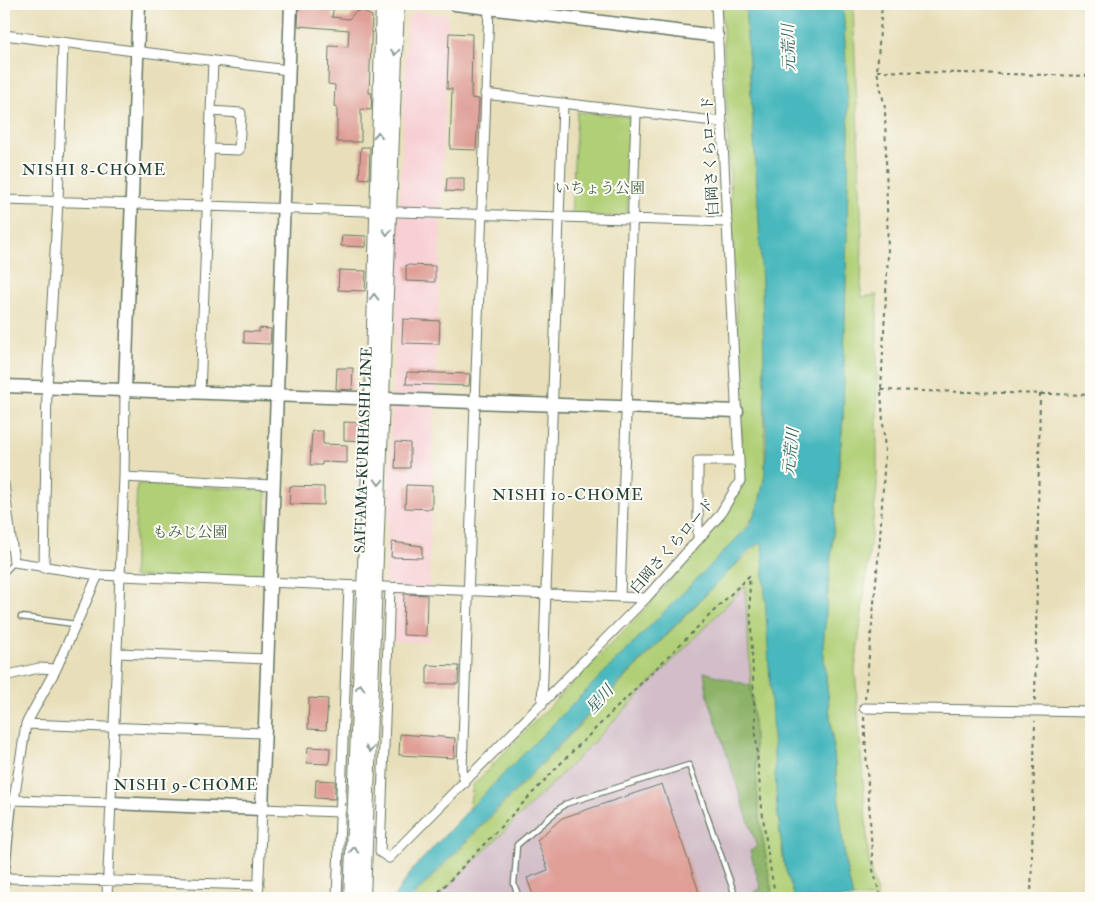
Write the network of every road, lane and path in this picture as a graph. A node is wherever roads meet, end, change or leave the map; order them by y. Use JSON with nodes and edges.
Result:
{"nodes":[{"id":1,"x":139,"y":4,"type":"edge"},
{"id":2,"x":291,"y":4,"type":"edge"},
{"id":3,"x":383,"y":4,"type":"edge"},
{"id":4,"x":397,"y":4,"type":"edge"},
{"id":5,"x":456,"y":4,"type":"edge"},
{"id":6,"x":716,"y":4,"type":"edge"},
{"id":7,"x":882,"y":4,"type":"edge"},
{"id":8,"x":489,"y":6,"type":"edge"},
{"id":9,"x":4,"y":36,"type":"edge"},
{"id":10,"x":717,"y":36,"type":"junction"},
{"id":11,"x":63,"y":43,"type":"junction"},
{"id":12,"x":137,"y":52,"type":"junction"},
{"id":13,"x":213,"y":61,"type":"junction"},
{"id":14,"x":288,"y":70,"type":"junction"},
{"id":15,"x":877,"y":71,"type":"junction"},
{"id":16,"x":1091,"y":76,"type":"edge"},
{"id":17,"x":485,"y":94,"type":"junction"},
{"id":18,"x":563,"y":104,"type":"junction"},
{"id":19,"x":211,"y":111,"type":"junction"},
{"id":20,"x":636,"y":112,"type":"junction"},
{"id":21,"x":722,"y":122,"type":"junction"},
{"id":22,"x":210,"y":149,"type":"junction"},
{"id":23,"x":4,"y":200,"type":"edge"},
{"id":24,"x":58,"y":201,"type":"junction"},
{"id":25,"x":132,"y":203,"type":"junction"},
{"id":26,"x":207,"y":205,"type":"junction"},
{"id":27,"x":285,"y":208,"type":"junction"},
{"id":28,"x":382,"y":211,"type":"junction"},
{"id":29,"x":482,"y":214,"type":"junction"},
{"id":30,"x":559,"y":216,"type":"junction"},
{"id":31,"x":632,"y":219,"type":"junction"},
{"id":32,"x":728,"y":222,"type":"junction"},
{"id":33,"x":4,"y":386,"type":"edge"},
{"id":34,"x":47,"y":387,"type":"junction"},
{"id":35,"x":125,"y":390,"type":"junction"},
{"id":36,"x":882,"y":390,"type":"junction"},
{"id":37,"x":200,"y":393,"type":"junction"},
{"id":38,"x":1040,"y":394,"type":"junction"},
{"id":39,"x":1091,"y":395,"type":"edge"},
{"id":40,"x":277,"y":396,"type":"junction"},
{"id":41,"x":377,"y":400,"type":"junction"},
{"id":42,"x":474,"y":402,"type":"junction"},
{"id":43,"x":552,"y":406,"type":"junction"},
{"id":44,"x":626,"y":408,"type":"junction"},
{"id":45,"x":737,"y":411,"type":"junction"},
{"id":46,"x":739,"y":461,"type":"junction"},
{"id":47,"x":124,"y":477,"type":"junction"},
{"id":48,"x":4,"y":484,"type":"edge"},
{"id":49,"x":273,"y":485,"type":"junction"},
{"id":50,"x":698,"y":540,"type":"junction"},
{"id":51,"x":14,"y":562,"type":"junction"},
{"id":52,"x":44,"y":568,"type":"junction"},
{"id":53,"x":4,"y":573,"type":"edge"},
{"id":54,"x":98,"y":575,"type":"junction"},
{"id":55,"x":119,"y":576,"type":"junction"},
{"id":56,"x":268,"y":582,"type":"junction"},
{"id":57,"x":362,"y":586,"type":"junction"},
{"id":58,"x":390,"y":588,"type":"junction"},
{"id":59,"x":468,"y":591,"type":"junction"},
{"id":60,"x":546,"y":594,"type":"junction"},
{"id":61,"x":620,"y":597,"type":"junction"},
{"id":62,"x":646,"y":598,"type":"junction"},
{"id":63,"x":21,"y":617,"type":"dead end"},
{"id":64,"x":77,"y":624,"type":"junction"},
{"id":65,"x":117,"y":654,"type":"junction"},
{"id":66,"x":267,"y":659,"type":"junction"},
{"id":67,"x":56,"y":669,"type":"junction"},
{"id":68,"x":4,"y":676,"type":"edge"},
{"id":69,"x":542,"y":705,"type":"junction"},
{"id":70,"x":864,"y":708,"type":"junction"},
{"id":71,"x":1035,"y":710,"type":"junction"},
{"id":72,"x":1091,"y":712,"type":"edge"},
{"id":73,"x":26,"y":724,"type":"junction"},
{"id":74,"x":113,"y":728,"type":"junction"},
{"id":75,"x":264,"y":733,"type":"junction"},
{"id":76,"x":465,"y":783,"type":"junction"},
{"id":77,"x":14,"y":800,"type":"junction"},
{"id":78,"x":110,"y":803,"type":"junction"},
{"id":79,"x":262,"y":809,"type":"junction"},
{"id":80,"x":340,"y":812,"type":"junction"},
{"id":81,"x":7,"y":878,"type":"junction"},
{"id":82,"x":108,"y":880,"type":"junction"},
{"id":83,"x":259,"y":885,"type":"junction"},
{"id":84,"x":359,"y":897,"type":"edge"},
{"id":85,"x":4,"y":898,"type":"edge"},
{"id":86,"x":107,"y":898,"type":"edge"},
{"id":87,"x":258,"y":898,"type":"edge"},
{"id":88,"x":336,"y":898,"type":"edge"},
{"id":89,"x":433,"y":898,"type":"edge"},
{"id":90,"x":519,"y":898,"type":"edge"},
{"id":91,"x":736,"y":898,"type":"edge"},
{"id":92,"x":776,"y":898,"type":"edge"},
{"id":93,"x":881,"y":898,"type":"edge"},
{"id":94,"x":1031,"y":898,"type":"edge"}],
"edges":[{"from":1,"to":12,"type":"street"},
{"from":2,"to":14,"type":"street"},
{"from":28,"to":3,"type":"main road","name":"SAITAMA-KURIHASHI LINE","one_way":true},
{"from":4,"to":28,"type":"main road","name":"SAITAMA-KURIHASHI LINE","one_way":true},
{"from":5,"to":8,"type":"street"},
{"from":6,"to":10,"type":"street","name":"白岡さくらロード"},
{"from":7,"to":15,"type":"path"},
{"from":8,"to":10,"type":"street"},
{"from":8,"to":17,"type":"street"},
{"from":9,"to":11,"type":"street"},
{"from":10,"to":21,"type":"street","name":"白岡さくらロード"},
{"from":11,"to":12,"type":"street"},
{"from":11,"to":24,"type":"street"},
{"from":12,"to":13,"type":"street"},
{"from":12,"to":25,"type":"street"},
{"from":13,"to":14,"type":"street"},
{"from":13,"to":19,"type":"street"},
{"from":14,"to":27,"type":"street"},
{"from":15,"to":16,"type":"path"},
{"from":15,"to":36,"type":"path"},
{"from":17,"to":18,"type":"street"},
{"from":17,"to":29,"type":"street"},
{"from":18,"to":20,"type":"street"},
{"from":18,"to":30,"type":"street"},
{"from":19,"to":22,"type":"street"},
{"from":19,"to":22,"type":"street"},
{"from":20,"to":21,"type":"street"},
{"from":20,"to":31,"type":"street"},
{"from":21,"to":32,"type":"street","name":"白岡さくらロード"},
{"from":22,"to":26,"type":"street"},
{"from":23,"to":24,"type":"street"},
{"from":24,"to":25,"type":"street"},
{"from":24,"to":34,"type":"street"},
{"from":25,"to":26,"type":"street"},
{"from":25,"to":35,"type":"street"},
{"from":26,"to":27,"type":"street"},
{"from":26,"to":37,"type":"street"},
{"from":27,"to":28,"type":"street"},
{"from":27,"to":40,"type":"street"},
{"from":28,"to":29,"type":"street"},
{"from":28,"to":41,"type":"main road","name":"SAITAMA-KURIHASHI LINE"},
{"from":29,"to":30,"type":"street"},
{"from":29,"to":42,"type":"street"},
{"from":30,"to":31,"type":"street"},
{"from":30,"to":43,"type":"street"},
{"from":31,"to":32,"type":"street"},
{"from":31,"to":44,"type":"street"},
{"from":32,"to":45,"type":"street","name":"白岡さくらロード"},
{"from":33,"to":34,"type":"street"},
{"from":34,"to":35,"type":"street"},
{"from":34,"to":52,"type":"street"},
{"from":35,"to":37,"type":"street"},
{"from":35,"to":47,"type":"street"},
{"from":36,"to":38,"type":"path"},
{"from":36,"to":70,"type":"path"},
{"from":37,"to":40,"type":"street"},
{"from":38,"to":39,"type":"path"},
{"from":38,"to":71,"type":"path"},
{"from":40,"to":41,"type":"street"},
{"from":40,"to":49,"type":"street"},
{"from":41,"to":42,"type":"street"},
{"from":41,"to":57,"type":"main road","name":"SAITAMA-KURIHASHI LINE"},
{"from":42,"to":43,"type":"street"},
{"from":42,"to":59,"type":"street"},
{"from":43,"to":44,"type":"street"},
{"from":43,"to":60,"type":"street"},
{"from":44,"to":45,"type":"street"},
{"from":44,"to":61,"type":"street"},
{"from":45,"to":46,"type":"street","name":"白岡さくらロード"},
{"from":46,"to":50,"type":"street","name":"白岡さくらロード"},
{"from":46,"to":50,"type":"street"},
{"from":47,"to":49,"type":"street"},
{"from":47,"to":55,"type":"street"},
{"from":48,"to":51,"type":"street"},
{"from":49,"to":56,"type":"street"},
{"from":50,"to":62,"type":"street","name":"白岡さくらロード"},
{"from":51,"to":52,"type":"street"},
{"from":51,"to":53,"type":"lane"},
{"from":52,"to":54,"type":"street"},
{"from":54,"to":55,"type":"street"},
{"from":54,"to":64,"type":"street"},
{"from":55,"to":56,"type":"street"},
{"from":55,"to":65,"type":"street"},
{"from":56,"to":57,"type":"street"},
{"from":56,"to":66,"type":"street"},
{"from":57,"to":58,"type":"street"},
{"from":57,"to":80,"type":"street"},
{"from":57,"to":84,"type":"main road","name":"SAITAMA-KURIHASHI LINE"},
{"from":58,"to":59,"type":"street"},
{"from":58,"to":76,"type":"street","name":"白岡さくらロード"},
{"from":59,"to":60,"type":"street"},
{"from":59,"to":76,"type":"street"},
{"from":60,"to":61,"type":"street"},
{"from":60,"to":69,"type":"street"},
{"from":61,"to":62,"type":"street"},
{"from":62,"to":69,"type":"street","name":"白岡さくらロード"},
{"from":63,"to":64,"type":"lane"},
{"from":64,"to":67,"type":"street"},
{"from":65,"to":66,"type":"street"},
{"from":65,"to":74,"type":"street"},
{"from":66,"to":75,"type":"street"},
{"from":67,"to":68,"type":"street"},
{"from":67,"to":73,"type":"street"},
{"from":69,"to":76,"type":"street","name":"白岡さくらロード"},
{"from":70,"to":71,"type":"street"},
{"from":70,"to":93,"type":"path"},
{"from":71,"to":72,"type":"street"},
{"from":71,"to":94,"type":"path"},
{"from":73,"to":74,"type":"street"},
{"from":73,"to":77,"type":"street"},
{"from":74,"to":75,"type":"street"},
{"from":74,"to":78,"type":"street"},
{"from":75,"to":79,"type":"street"},
{"from":77,"to":78,"type":"street"},
{"from":77,"to":81,"type":"lane"},
{"from":78,"to":79,"type":"street"},
{"from":78,"to":82,"type":"street"},
{"from":79,"to":80,"type":"street"},
{"from":79,"to":83,"type":"street"},
{"from":80,"to":88,"type":"street"},
{"from":81,"to":82,"type":"street"},
{"from":81,"to":85,"type":"lane"},
{"from":82,"to":83,"type":"street"},
{"from":82,"to":86,"type":"street"},
{"from":83,"to":87,"type":"street"},
{"from":89,"to":92,"type":"path"},
{"from":90,"to":91,"type":"lane"}]}
